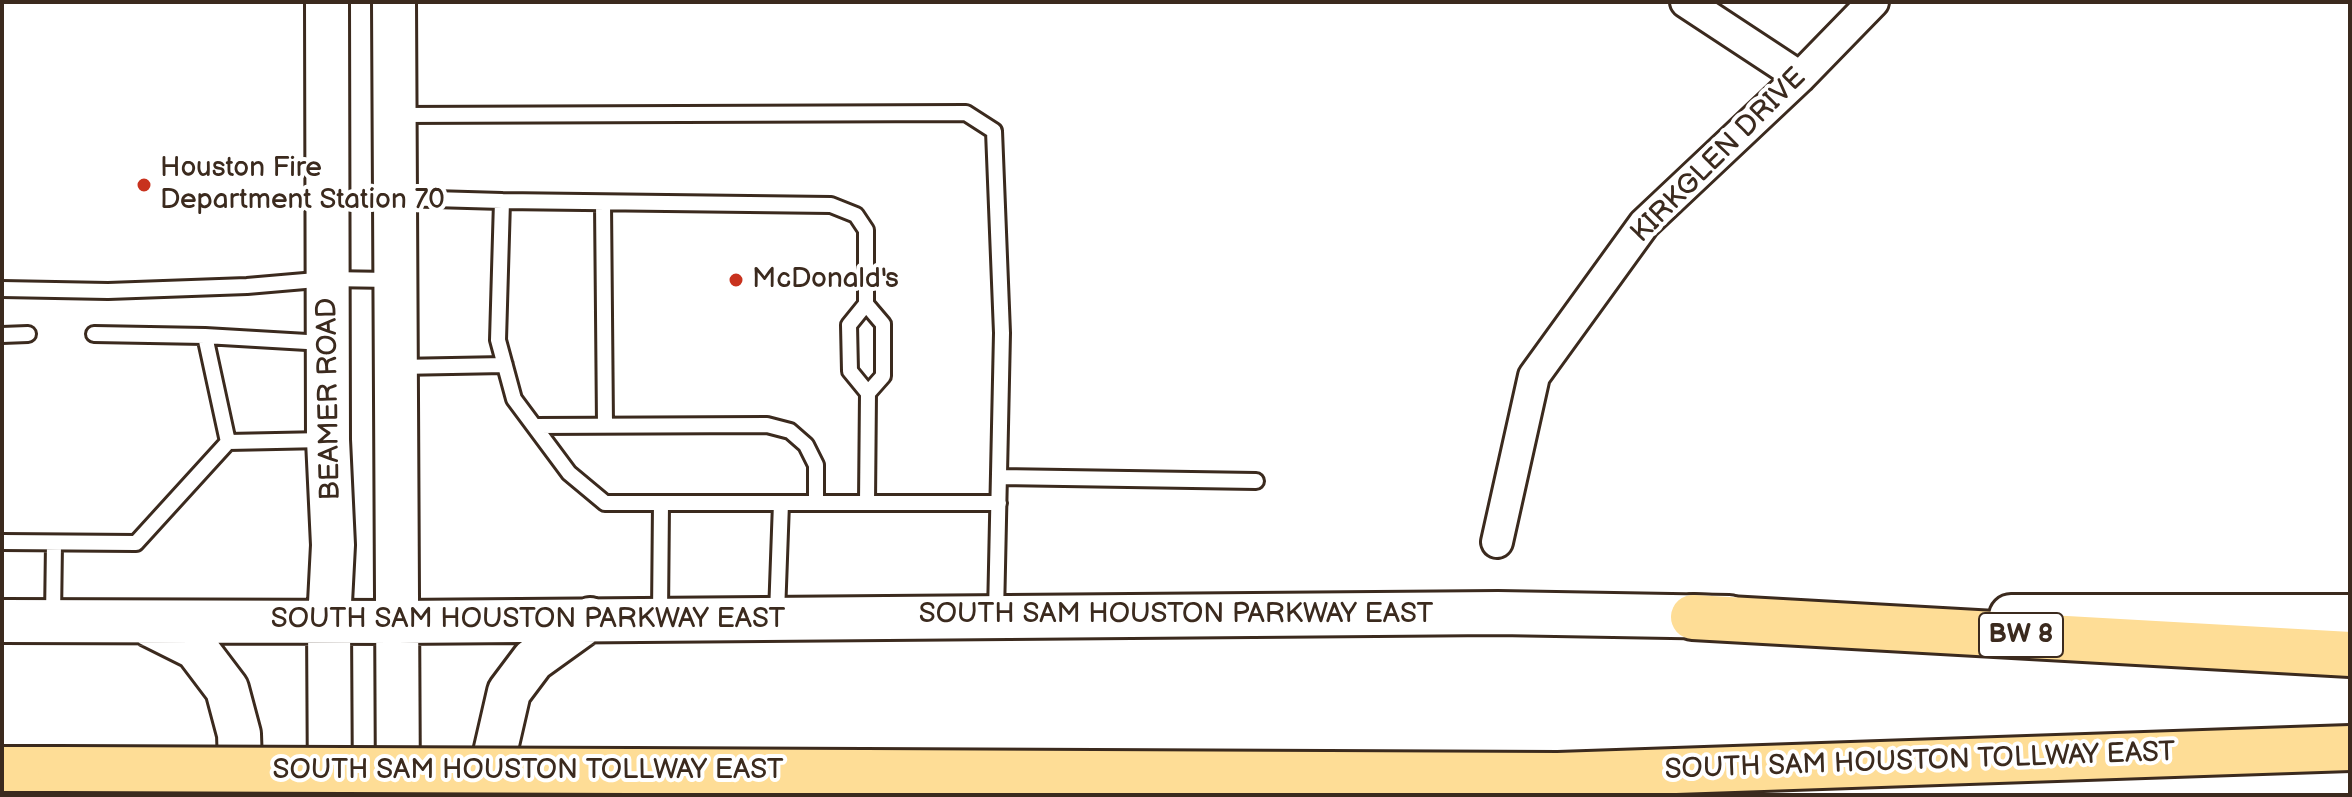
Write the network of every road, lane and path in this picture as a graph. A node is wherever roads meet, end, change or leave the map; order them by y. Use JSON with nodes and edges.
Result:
{"nodes":[{"id":1,"x":327,"y":2,"type":"edge"},
{"id":2,"x":394,"y":2,"type":"edge"},
{"id":3,"x":1686,"y":2,"type":"edge"},
{"id":4,"x":1873,"y":2,"type":"edge"},
{"id":5,"x":1800,"y":77,"type":"junction"},
{"id":6,"x":395,"y":115,"type":"junction"},
{"id":7,"x":395,"y":198,"type":"junction"},
{"id":8,"x":502,"y":201,"type":"junction"},
{"id":9,"x":603,"y":203,"type":"junction"},
{"id":10,"x":328,"y":279,"type":"junction"},
{"id":11,"x":395,"y":280,"type":"junction"},
{"id":12,"x":2,"y":289,"type":"edge"},
{"id":13,"x":866,"y":304,"type":"junction"},
{"id":14,"x":28,"y":334,"type":"dead end"},
{"id":15,"x":94,"y":334,"type":"dead end"},
{"id":16,"x":2,"y":335,"type":"edge"},
{"id":17,"x":205,"y":336,"type":"junction"},
{"id":18,"x":328,"y":344,"type":"junction"},
{"id":19,"x":505,"y":365,"type":"junction"},
{"id":20,"x":396,"y":367,"type":"junction"},
{"id":21,"x":868,"y":393,"type":"junction"},
{"id":22,"x":605,"y":425,"type":"junction"},
{"id":23,"x":536,"y":426,"type":"junction"},
{"id":24,"x":328,"y":440,"type":"junction"},
{"id":25,"x":228,"y":442,"type":"junction"},
{"id":26,"x":1000,"y":477,"type":"junction"},
{"id":27,"x":1256,"y":481,"type":"dead end"},
{"id":28,"x":867,"y":502,"type":"junction"},
{"id":29,"x":661,"y":503,"type":"junction"},
{"id":30,"x":781,"y":503,"type":"junction"},
{"id":31,"x":816,"y":503,"type":"junction"},
{"id":32,"x":999,"y":503,"type":"junction"},
{"id":33,"x":2,"y":542,"type":"edge"},
{"id":34,"x":1497,"y":542,"type":"dead end"},
{"id":35,"x":54,"y":543,"type":"junction"},
{"id":36,"x":2350,"y":616,"type":"edge"},
{"id":37,"x":996,"y":617,"type":"junction"},
{"id":38,"x":1693,"y":617,"type":"junction"},
{"id":39,"x":777,"y":618,"type":"junction"},
{"id":40,"x":590,"y":619,"type":"junction"},
{"id":41,"x":660,"y":619,"type":"junction"},
{"id":42,"x":2,"y":621,"type":"edge"},
{"id":43,"x":53,"y":621,"type":"junction"},
{"id":44,"x":144,"y":622,"type":"junction"},
{"id":45,"x":329,"y":622,"type":"junction"},
{"id":46,"x":397,"y":622,"type":"junction"},
{"id":47,"x":2350,"y":654,"type":"edge"},
{"id":48,"x":2350,"y":748,"type":"edge"},
{"id":49,"x":2,"y":769,"type":"edge"},
{"id":50,"x":241,"y":795,"type":"edge"},
{"id":51,"x":330,"y":795,"type":"edge"},
{"id":52,"x":398,"y":795,"type":"edge"},
{"id":53,"x":496,"y":795,"type":"edge"}],
"edges":[{"from":1,"to":10,"type":"main road","name":"BEAMER ROAD"},
{"from":2,"to":6,"type":"main road"},
{"from":3,"to":5,"type":"street"},
{"from":4,"to":5,"type":"street","name":"KIRKGLEN DRIVE"},
{"from":5,"to":34,"type":"street","name":"KIRKGLEN DRIVE"},
{"from":6,"to":7,"type":"main road"},
{"from":6,"to":26,"type":"lane"},
{"from":7,"to":8,"type":"lane"},
{"from":7,"to":11,"type":"main road"},
{"from":8,"to":9,"type":"lane"},
{"from":8,"to":19,"type":"lane"},
{"from":9,"to":13,"type":"lane"},
{"from":9,"to":22,"type":"lane"},
{"from":10,"to":11,"type":"lane"},
{"from":10,"to":12,"type":"lane"},
{"from":10,"to":18,"type":"main road","name":"BEAMER ROAD"},
{"from":11,"to":20,"type":"main road"},
{"from":13,"to":21,"type":"lane"},
{"from":13,"to":21,"type":"lane"},
{"from":14,"to":16,"type":"lane"},
{"from":15,"to":17,"type":"lane"},
{"from":17,"to":18,"type":"lane"},
{"from":17,"to":25,"type":"lane"},
{"from":18,"to":24,"type":"main road","name":"BEAMER ROAD"},
{"from":19,"to":20,"type":"lane"},
{"from":19,"to":23,"type":"lane"},
{"from":20,"to":46,"type":"main road"},
{"from":21,"to":28,"type":"lane"},
{"from":22,"to":23,"type":"lane"},
{"from":22,"to":31,"type":"lane"},
{"from":23,"to":29,"type":"lane"},
{"from":24,"to":25,"type":"lane"},
{"from":24,"to":45,"type":"main road","name":"BEAMER ROAD"},
{"from":25,"to":35,"type":"lane"},
{"from":26,"to":27,"type":"lane"},
{"from":26,"to":32,"type":"lane"},
{"from":28,"to":31,"type":"lane"},
{"from":28,"to":32,"type":"lane"},
{"from":29,"to":30,"type":"lane"},
{"from":29,"to":41,"type":"lane"},
{"from":30,"to":31,"type":"lane"},
{"from":30,"to":39,"type":"lane"},
{"from":32,"to":37,"type":"lane"},
{"from":33,"to":35,"type":"lane"},
{"from":35,"to":43,"type":"lane"},
{"from":36,"to":38,"type":"main road","name":"SOUTH SAM HOUSTON PARKWAY EAST"},
{"from":37,"to":38,"type":"main road","name":"SOUTH SAM HOUSTON PARKWAY EAST","number":"BW 8"},
{"from":37,"to":39,"type":"main road","name":"SOUTH SAM HOUSTON PARKWAY EAST","number":"BW 8"},
{"from":38,"to":47,"type":"highway","number":"BW 8"},
{"from":39,"to":41,"type":"main road","name":"SOUTH SAM HOUSTON PARKWAY EAST","number":"BW 8"},
{"from":40,"to":41,"type":"main road","name":"SOUTH SAM HOUSTON PARKWAY EAST","number":"BW 8"},
{"from":40,"to":46,"type":"main road","name":"SOUTH SAM HOUSTON PARKWAY EAST","number":"BW 8"},
{"from":40,"to":53,"type":"main road"},
{"from":42,"to":43,"type":"main road","name":"SOUTH SAM HOUSTON PARKWAY EAST","number":"BW 8"},
{"from":43,"to":44,"type":"main road","name":"SOUTH SAM HOUSTON PARKWAY EAST","number":"BW 8"},
{"from":44,"to":45,"type":"main road","name":"SOUTH SAM HOUSTON PARKWAY EAST","number":"BW 8"},
{"from":44,"to":50,"type":"main road"},
{"from":45,"to":46,"type":"main road","name":"SOUTH SAM HOUSTON PARKWAY EAST","number":"BW 8"},
{"from":45,"to":51,"type":"main road","name":"BEAMER ROAD"},
{"from":46,"to":52,"type":"main road"},
{"from":48,"to":49,"type":"highway","name":"SOUTH SAM HOUSTON TOLLWAY EAST","bridge":true}]}
